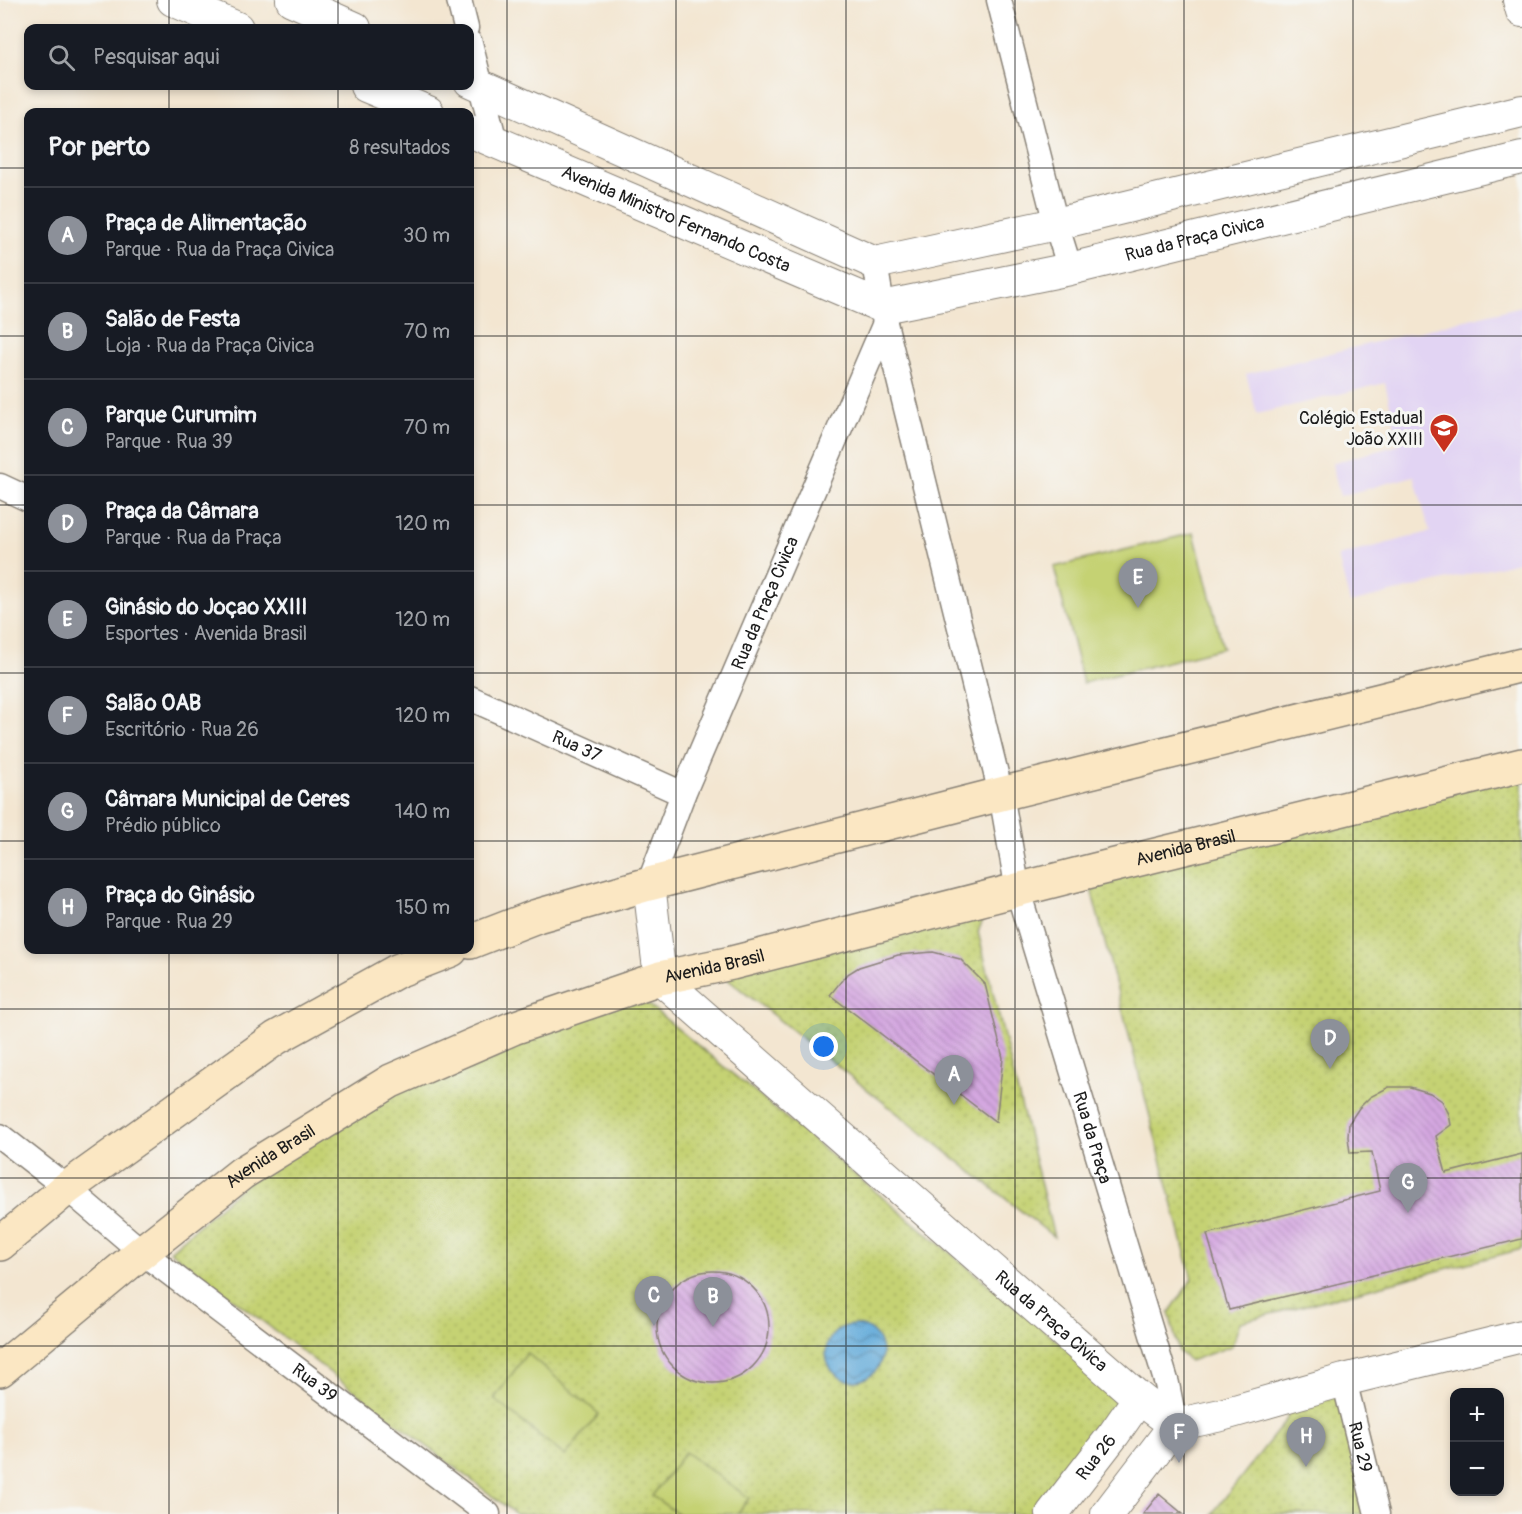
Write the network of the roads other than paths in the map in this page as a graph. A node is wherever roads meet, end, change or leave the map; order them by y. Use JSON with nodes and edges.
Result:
{"nodes":[{"id":1,"x":173,"y":0,"type":"edge"},
{"id":2,"x":292,"y":0,"type":"edge"},
{"id":3,"x":459,"y":0,"type":"edge"},
{"id":4,"x":999,"y":0,"type":"edge"},
{"id":5,"x":1519,"y":0,"type":"edge"},
{"id":6,"x":1522,"y":11,"type":"edge"},
{"id":7,"x":228,"y":24,"type":"edge"},
{"id":8,"x":346,"y":24,"type":"edge"},
{"id":9,"x":465,"y":24,"type":"edge"},
{"id":10,"x":475,"y":83,"type":"edge"},
{"id":11,"x":376,"y":90,"type":"edge"},
{"id":12,"x":418,"y":108,"type":"edge"},
{"id":13,"x":1522,"y":111,"type":"edge"},
{"id":14,"x":482,"y":137,"type":"edge"},
{"id":15,"x":1522,"y":158,"type":"edge"},
{"id":16,"x":1305,"y":164,"type":"junction"},
{"id":17,"x":1316,"y":208,"type":"junction"},
{"id":18,"x":1056,"y":224,"type":"junction"},
{"id":19,"x":875,"y":263,"type":"junction"},
{"id":20,"x":1070,"y":269,"type":"junction"},
{"id":21,"x":884,"y":315,"type":"junction"},
{"id":22,"x":0,"y":486,"type":"edge"},
{"id":23,"x":24,"y":497,"type":"edge"},
{"id":24,"x":1522,"y":665,"type":"edge"},
{"id":25,"x":474,"y":700,"type":"edge"},
{"id":26,"x":1522,"y":765,"type":"edge"},
{"id":27,"x":683,"y":794,"type":"junction"},
{"id":28,"x":1001,"y":794,"type":"junction"},
{"id":29,"x":649,"y":884,"type":"junction"},
{"id":30,"x":1018,"y":891,"type":"junction"},
{"id":31,"x":474,"y":940,"type":"edge"},
{"id":32,"x":442,"y":954,"type":"edge"},
{"id":33,"x":660,"y":978,"type":"junction"},
{"id":34,"x":0,"y":1136,"type":"edge"},
{"id":35,"x":67,"y":1188,"type":"junction"},
{"id":36,"x":0,"y":1244,"type":"edge"},
{"id":37,"x":142,"y":1252,"type":"junction"},
{"id":38,"x":1522,"y":1336,"type":"edge"},
{"id":39,"x":0,"y":1370,"type":"edge"},
{"id":40,"x":1344,"y":1380,"type":"junction"},
{"id":41,"x":1167,"y":1384,"type":"junction"},
{"id":42,"x":1139,"y":1398,"type":"junction"},
{"id":43,"x":1175,"y":1425,"type":"junction"},
{"id":44,"x":488,"y":1514,"type":"edge"},
{"id":45,"x":1052,"y":1514,"type":"edge"},
{"id":46,"x":1107,"y":1514,"type":"edge"},
{"id":47,"x":1377,"y":1514,"type":"edge"}],
"edges":[{"from":1,"to":7,"type":"street"},
{"from":2,"to":8,"type":"street"},
{"from":3,"to":9,"type":"street"},
{"from":4,"to":18,"type":"street"},
{"from":5,"to":6,"type":"street"},
{"from":10,"to":14,"type":"street"},
{"from":10,"to":19,"type":"street"},
{"from":11,"to":12,"type":"street"},
{"from":13,"to":16,"type":"street"},
{"from":14,"to":21,"type":"street","name":"Avenida Ministro Fernando Costa"},
{"from":15,"to":17,"type":"street","name":"Rua da Praça Civica"},
{"from":16,"to":17,"type":"street"},
{"from":16,"to":18,"type":"street"},
{"from":17,"to":20,"type":"street","name":"Rua da Praça Civica"},
{"from":18,"to":19,"type":"street"},
{"from":18,"to":20,"type":"street"},
{"from":19,"to":21,"type":"street"},
{"from":20,"to":21,"type":"street","name":"Rua da Praça Civica"},
{"from":21,"to":27,"type":"street","name":"Rua da Praça Civica"},
{"from":21,"to":28,"type":"street"},
{"from":22,"to":23,"type":"street"},
{"from":24,"to":28,"type":"main road"},
{"from":25,"to":27,"type":"street","name":"Rua 37"},
{"from":26,"to":30,"type":"main road","name":"Avenida Brasil"},
{"from":27,"to":29,"type":"street","name":"Rua da Praça Civica"},
{"from":28,"to":29,"type":"main road"},
{"from":28,"to":30,"type":"street","name":"Rua da Praça"},
{"from":29,"to":31,"type":"main road"},
{"from":29,"to":33,"type":"street"},
{"from":30,"to":33,"type":"main road","name":"Avenida Brasil"},
{"from":30,"to":41,"type":"street","name":"Rua da Praça"},
{"from":32,"to":35,"type":"main road"},
{"from":33,"to":37,"type":"main road","name":"Avenida Brasil"},
{"from":33,"to":42,"type":"street","name":"Rua da Praça Civica"},
{"from":34,"to":35,"type":"street"},
{"from":35,"to":36,"type":"main road"},
{"from":35,"to":37,"type":"street","name":"Rua 39"},
{"from":37,"to":39,"type":"main road","name":"Avenida Brasil"},
{"from":37,"to":44,"type":"street","name":"Rua 39"},
{"from":38,"to":40,"type":"street"},
{"from":40,"to":43,"type":"street"},
{"from":40,"to":47,"type":"street","name":"Rua 29"},
{"from":41,"to":42,"type":"street"},
{"from":41,"to":43,"type":"street","name":"Rua da Praça"},
{"from":42,"to":43,"type":"street","name":"Rua da Praça Civica"},
{"from":42,"to":45,"type":"street","name":"Rua 26"},
{"from":43,"to":46,"type":"street"}]}
